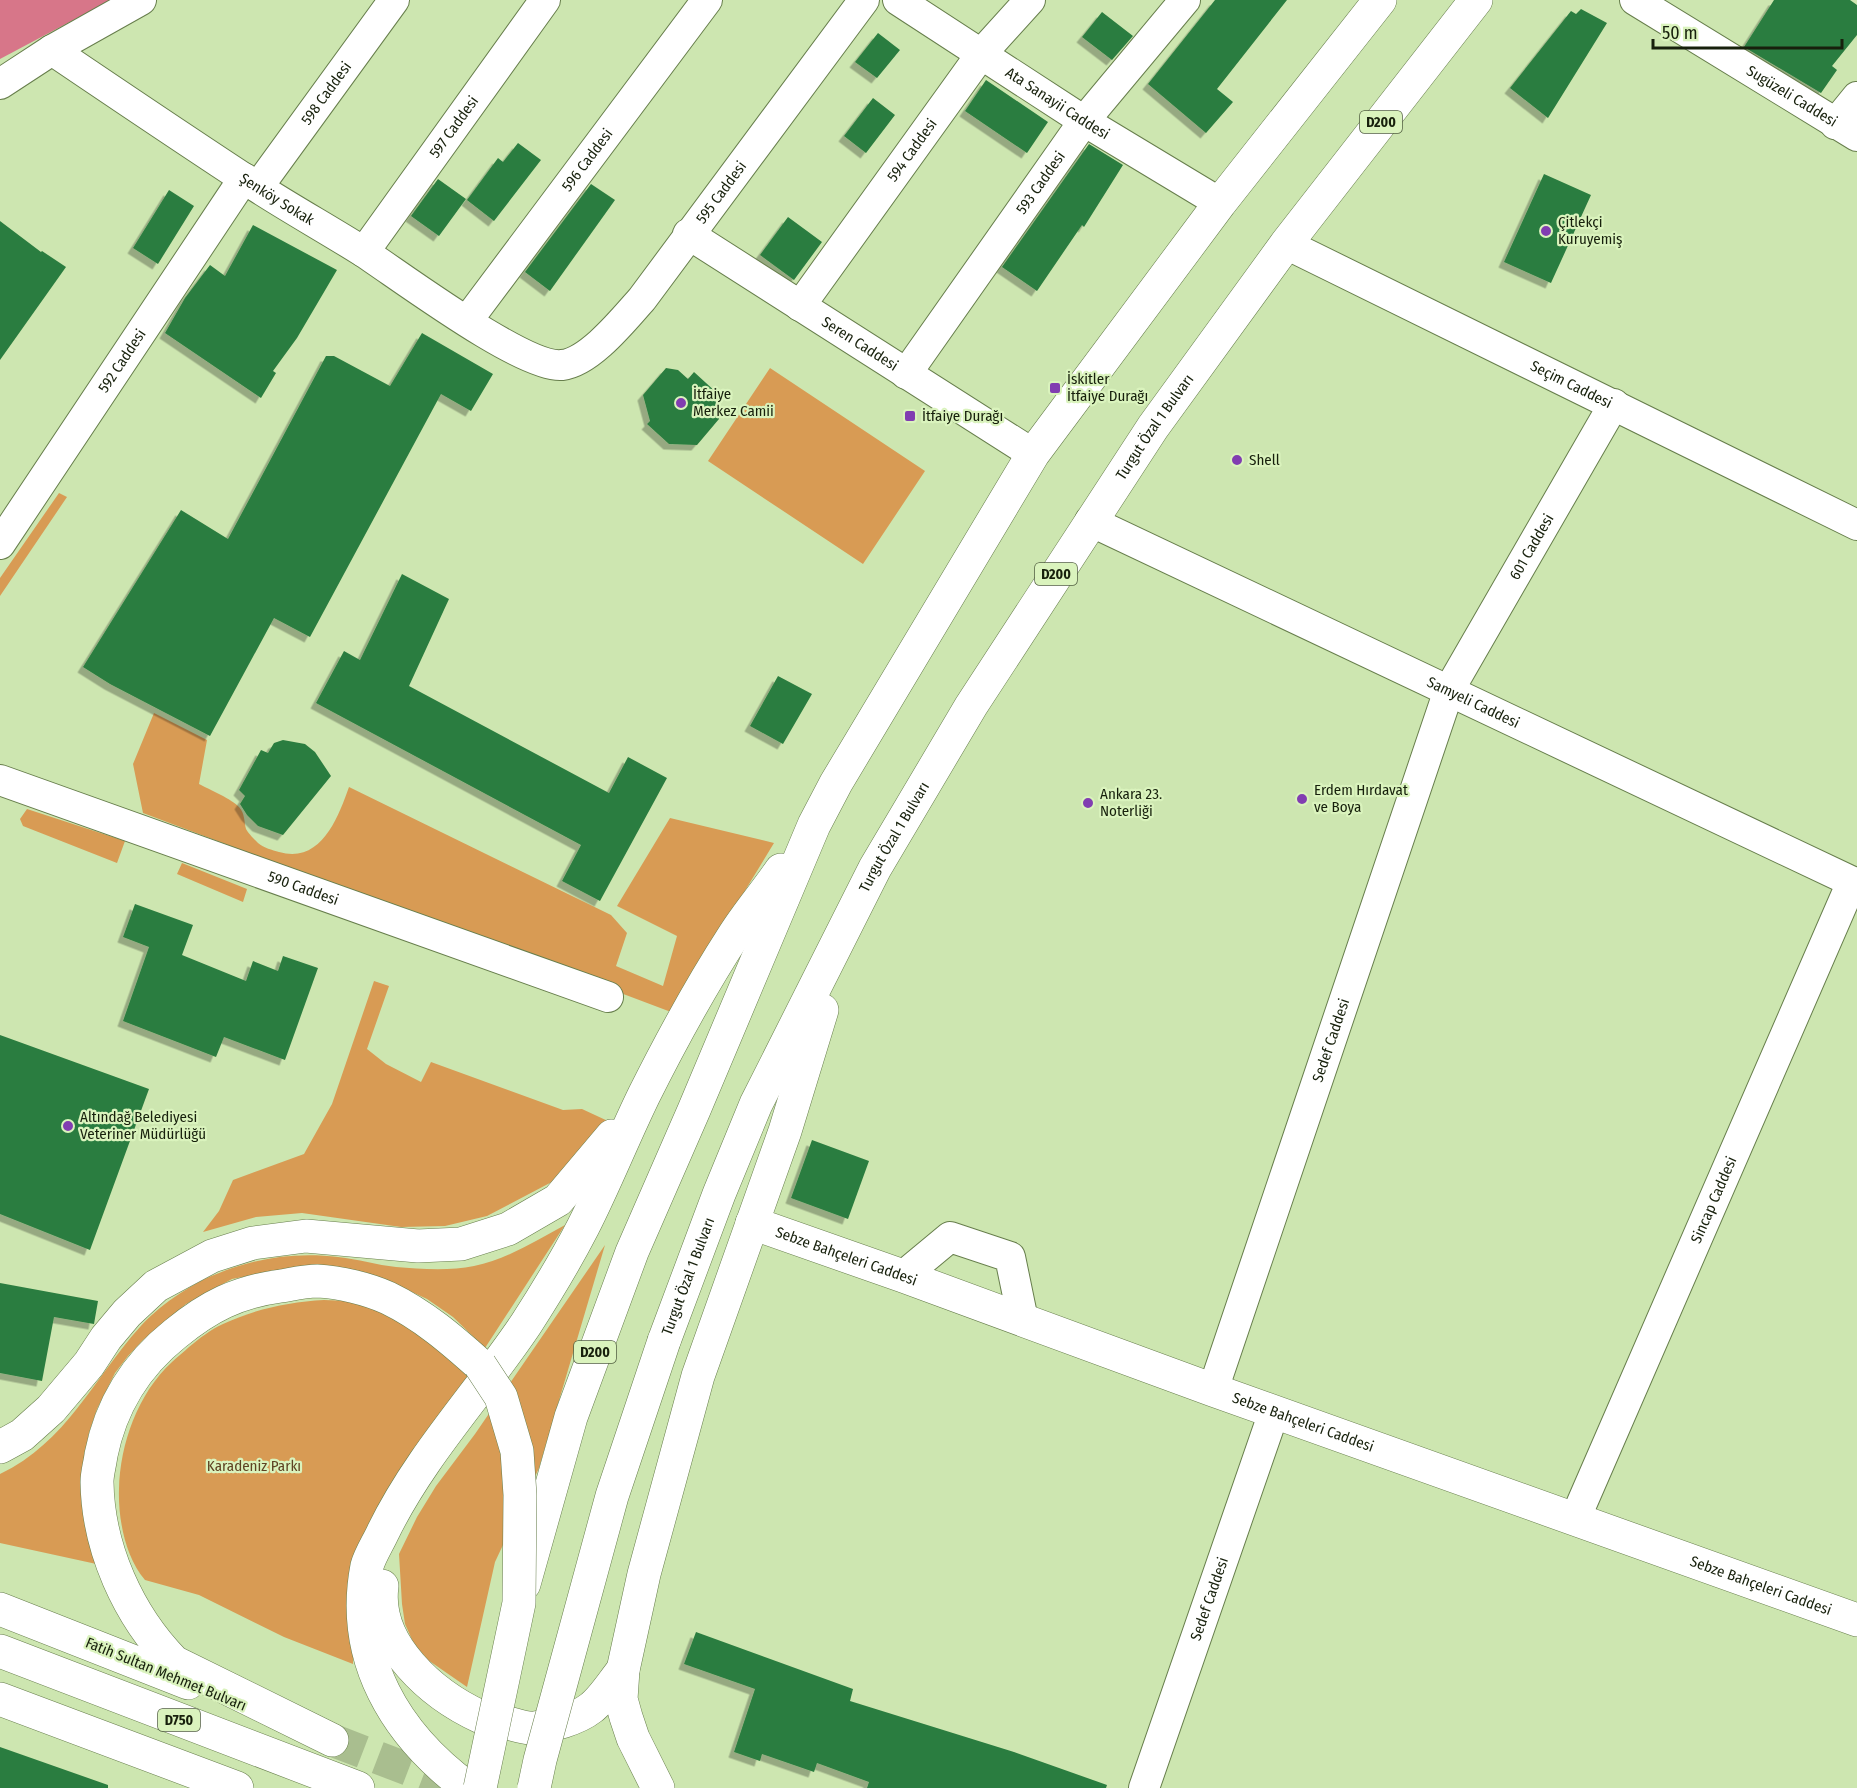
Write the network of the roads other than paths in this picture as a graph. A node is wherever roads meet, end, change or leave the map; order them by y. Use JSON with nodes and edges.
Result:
{"nodes":[{"id":1,"x":141,"y":0,"type":"edge"},
{"id":2,"x":394,"y":0,"type":"edge"},
{"id":3,"x":545,"y":0,"type":"edge"},
{"id":4,"x":706,"y":0,"type":"edge"},
{"id":5,"x":864,"y":0,"type":"edge"},
{"id":6,"x":898,"y":0,"type":"edge"},
{"id":7,"x":1030,"y":0,"type":"edge"},
{"id":8,"x":1185,"y":0,"type":"edge"},
{"id":9,"x":1380,"y":0,"type":"edge"},
{"id":10,"x":1476,"y":0,"type":"edge"},
{"id":11,"x":1635,"y":0,"type":"edge"},
{"id":12,"x":52,"y":50,"type":"junction"},
{"id":13,"x":982,"y":53,"type":"junction"},
{"id":14,"x":0,"y":84,"type":"edge"},
{"id":15,"x":1857,"y":97,"type":"edge"},
{"id":16,"x":1084,"y":121,"type":"junction"},
{"id":17,"x":1846,"y":130,"type":"edge"},
{"id":18,"x":251,"y":183,"type":"junction"},
{"id":19,"x":1220,"y":203,"type":"junction"},
{"id":20,"x":688,"y":234,"type":"junction"},
{"id":21,"x":1286,"y":244,"type":"junction"},
{"id":22,"x":363,"y":252,"type":"junction"},
{"id":23,"x":800,"y":306,"type":"junction"},
{"id":24,"x":467,"y":321,"type":"junction"},
{"id":25,"x":562,"y":365,"type":"joint"},
{"id":26,"x":906,"y":374,"type":"junction"},
{"id":27,"x":1614,"y":404,"type":"junction"},
{"id":28,"x":1033,"y":454,"type":"junction"},
{"id":29,"x":1090,"y":521,"type":"junction"},
{"id":30,"x":1857,"y":525,"type":"edge"},
{"id":31,"x":0,"y":544,"type":"edge"},
{"id":32,"x":1449,"y":690,"type":"junction"},
{"id":33,"x":0,"y":780,"type":"edge"},
{"id":34,"x":814,"y":825,"type":"junction"},
{"id":35,"x":1855,"y":883,"type":"edge"},
{"id":36,"x":849,"y":919,"type":"junction"},
{"id":37,"x":608,"y":997,"type":"dead end"},
{"id":38,"x":644,"y":1095,"type":"junction"},
{"id":39,"x":752,"y":1222,"type":"junction"},
{"id":40,"x":903,"y":1276,"type":"junction"},
{"id":41,"x":1023,"y":1320,"type":"junction"},
{"id":42,"x":1213,"y":1390,"type":"junction"},
{"id":43,"x":1274,"y":1412,"type":"junction"},
{"id":44,"x":0,"y":1447,"type":"edge"},
{"id":45,"x":392,"y":1513,"type":"junction"},
{"id":46,"x":1575,"y":1519,"type":"junction"},
{"id":47,"x":519,"y":1603,"type":"junction"},
{"id":48,"x":0,"y":1609,"type":"edge"},
{"id":49,"x":1857,"y":1620,"type":"edge"},
{"id":50,"x":0,"y":1651,"type":"edge"},
{"id":51,"x":623,"y":1670,"type":"junction"},
{"id":52,"x":0,"y":1699,"type":"edge"},
{"id":53,"x":237,"y":1788,"type":"edge"},
{"id":54,"x":358,"y":1788,"type":"edge"},
{"id":55,"x":468,"y":1788,"type":"edge"},
{"id":56,"x":480,"y":1788,"type":"edge"},
{"id":57,"x":534,"y":1788,"type":"edge"},
{"id":58,"x":658,"y":1788,"type":"edge"},
{"id":59,"x":1144,"y":1788,"type":"edge"}],
"edges":[{"from":1,"to":12,"type":"street"},
{"from":2,"to":18,"type":"street","name":"598 Caddesi"},
{"from":3,"to":22,"type":"street","name":"597 Caddesi"},
{"from":4,"to":24,"type":"street","name":"596 Caddesi"},
{"from":5,"to":20,"type":"street","name":"595 Caddesi"},
{"from":6,"to":13,"type":"street","name":"Ata Sanayii Caddesi"},
{"from":7,"to":13,"type":"street","name":"594 Caddesi"},
{"from":8,"to":16,"type":"street","name":"593 Caddesi"},
{"from":9,"to":19,"type":"main road","number":"D200"},
{"from":10,"to":21,"type":"main road","name":"Turgut Özal 1 Bulvarı","number":"D200"},
{"from":11,"to":17,"type":"street","name":"Sugüzeli Caddesi"},
{"from":12,"to":14,"type":"street"},
{"from":12,"to":18,"type":"street","name":"Şenköy Sokak"},
{"from":13,"to":16,"type":"street","name":"Ata Sanayii Caddesi"},
{"from":13,"to":23,"type":"street","name":"594 Caddesi"},
{"from":15,"to":17,"type":"street"},
{"from":16,"to":19,"type":"street","name":"Ata Sanayii Caddesi"},
{"from":16,"to":26,"type":"street","name":"593 Caddesi"},
{"from":18,"to":22,"type":"street","name":"Şenköy Sokak"},
{"from":18,"to":31,"type":"street","name":"592 Caddesi"},
{"from":19,"to":28,"type":"main road","number":"D200"},
{"from":20,"to":23,"type":"street","name":"Seren Caddesi"},
{"from":20,"to":25,"type":"street","name":"595 Caddesi"},
{"from":21,"to":27,"type":"street","name":"Seçim Caddesi"},
{"from":21,"to":29,"type":"main road","name":"Turgut Özal 1 Bulvarı","number":"D200"},
{"from":22,"to":24,"type":"street","name":"Şenköy Sokak"},
{"from":23,"to":26,"type":"street","name":"Seren Caddesi"},
{"from":24,"to":25,"type":"street","name":"Şenköy Sokak"},
{"from":26,"to":28,"type":"street","name":"Seren Caddesi"},
{"from":27,"to":30,"type":"street","name":"Seçim Caddesi"},
{"from":27,"to":32,"type":"street","name":"601 Caddesi"},
{"from":28,"to":34,"type":"main road","number":"D200"},
{"from":29,"to":32,"type":"street","name":"Samyeli Caddesi"},
{"from":29,"to":36,"type":"main road","name":"Turgut Özal 1 Bulvarı","number":"D200"},
{"from":32,"to":35,"type":"street","name":"Samyeli Caddesi"},
{"from":32,"to":42,"type":"street","name":"Sedef Caddesi"},
{"from":33,"to":37,"type":"street","name":"590 Caddesi"},
{"from":34,"to":38,"type":"main road"},
{"from":34,"to":47,"type":"main road","number":"D200","bridge":true},
{"from":35,"to":46,"type":"street","name":"Sincap Caddesi"},
{"from":36,"to":39,"type":"main road"},
{"from":36,"to":57,"type":"main road","name":"Turgut Özal 1 Bulvarı","number":"D200","bridge":true},
{"from":38,"to":44,"type":"main road"},
{"from":38,"to":45,"type":"main road"},
{"from":39,"to":40,"type":"main road","name":"Sebze Bahçeleri Caddesi"},
{"from":39,"to":51,"type":"main road"},
{"from":40,"to":41,"type":"main road","name":"Sebze Bahçeleri Caddesi"},
{"from":40,"to":41,"type":"street"},
{"from":41,"to":42,"type":"main road","name":"Sebze Bahçeleri Caddesi"},
{"from":42,"to":43,"type":"main road","name":"Sebze Bahçeleri Caddesi"},
{"from":43,"to":46,"type":"main road","name":"Sebze Bahçeleri Caddesi"},
{"from":43,"to":59,"type":"street","name":"Sedef Caddesi"},
{"from":45,"to":51,"type":"main road"},
{"from":45,"to":55,"type":"main road"},
{"from":46,"to":49,"type":"main road","name":"Sebze Bahçeleri Caddesi"},
{"from":47,"to":48,"type":"main road","name":"Fatih Sultan Mehmet Bulvarı","bridge":true},
{"from":47,"to":56,"type":"main road","number":"D200","bridge":true},
{"from":50,"to":54,"type":"main road","number":"D750"},
{"from":51,"to":58,"type":"main road"},
{"from":52,"to":53,"type":"main road"}]}
